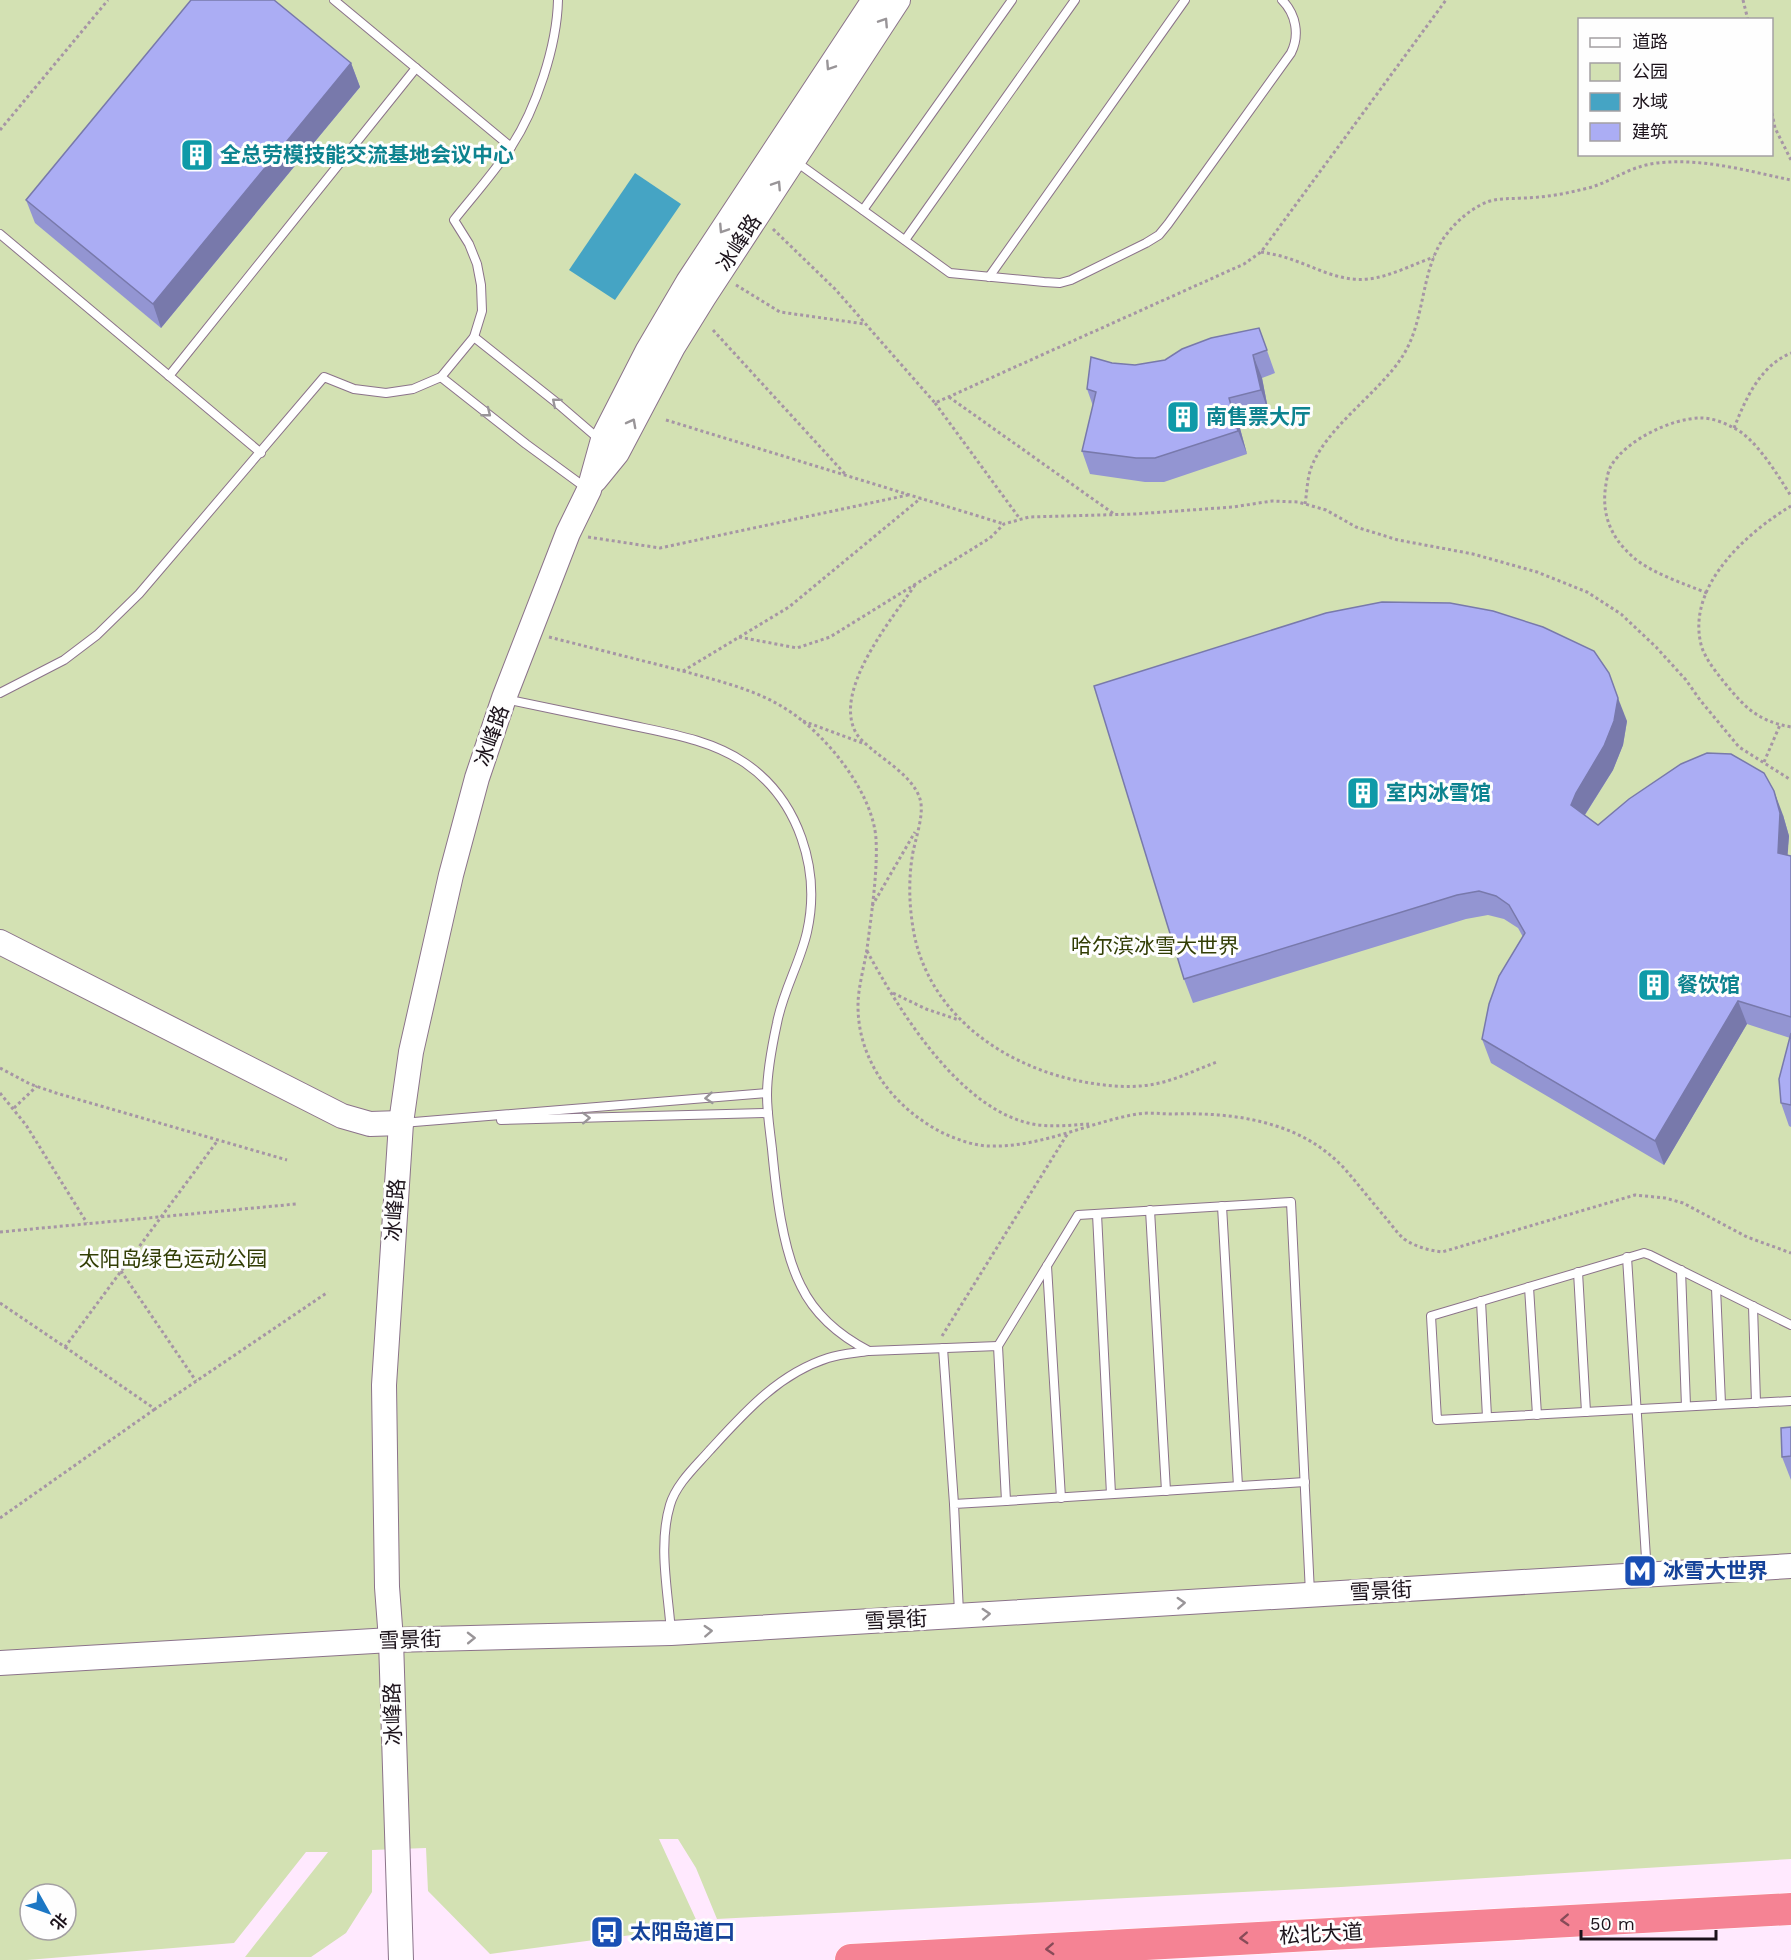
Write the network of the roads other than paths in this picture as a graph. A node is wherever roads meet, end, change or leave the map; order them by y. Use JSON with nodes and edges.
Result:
{"nodes":[{"id":1,"x":334,"y":0,"type":"edge"},
{"id":2,"x":558,"y":0,"type":"edge"},
{"id":3,"x":874,"y":0,"type":"edge"},
{"id":4,"x":898,"y":0,"type":"edge"},
{"id":5,"x":1012,"y":0,"type":"edge"},
{"id":6,"x":1075,"y":0,"type":"edge"},
{"id":7,"x":1185,"y":0,"type":"edge"},
{"id":8,"x":1282,"y":0,"type":"edge"},
{"id":9,"x":416,"y":68,"type":"junction"},
{"id":10,"x":511,"y":147,"type":"junction"},
{"id":11,"x":793,"y":159,"type":"junction"},
{"id":12,"x":863,"y":210,"type":"junction"},
{"id":13,"x":0,"y":234,"type":"edge"},
{"id":14,"x":905,"y":240,"type":"junction"},
{"id":15,"x":989,"y":277,"type":"junction"},
{"id":16,"x":474,"y":336,"type":"junction"},
{"id":17,"x":169,"y":376,"type":"junction"},
{"id":18,"x":441,"y":377,"type":"junction"},
{"id":19,"x":609,"y":447,"type":"junction"},
{"id":20,"x":261,"y":453,"type":"junction"},
{"id":21,"x":588,"y":490,"type":"junction"},
{"id":22,"x":0,"y":693,"type":"edge"},
{"id":23,"x":504,"y":698,"type":"junction"},
{"id":24,"x":0,"y":942,"type":"edge"},
{"id":25,"x":767,"y":1093,"type":"junction"},
{"id":26,"x":768,"y":1113,"type":"junction"},
{"id":27,"x":401,"y":1123,"type":"junction"},
{"id":28,"x":1222,"y":1206,"type":"junction"},
{"id":29,"x":1150,"y":1210,"type":"junction"},
{"id":30,"x":1097,"y":1214,"type":"junction"},
{"id":31,"x":1628,"y":1257,"type":"junction"},
{"id":32,"x":1047,"y":1266,"type":"junction"},
{"id":33,"x":1681,"y":1270,"type":"junction"},
{"id":34,"x":1578,"y":1272,"type":"junction"},
{"id":35,"x":1529,"y":1287,"type":"junction"},
{"id":36,"x":1716,"y":1288,"type":"junction"},
{"id":37,"x":1481,"y":1301,"type":"junction"},
{"id":38,"x":1753,"y":1306,"type":"junction"},
{"id":39,"x":1791,"y":1325,"type":"edge"},
{"id":40,"x":998,"y":1346,"type":"junction"},
{"id":41,"x":939,"y":1348,"type":"junction"},
{"id":42,"x":868,"y":1351,"type":"junction"},
{"id":43,"x":1791,"y":1401,"type":"edge"},
{"id":44,"x":1756,"y":1402,"type":"junction"},
{"id":45,"x":1721,"y":1404,"type":"junction"},
{"id":46,"x":1686,"y":1406,"type":"junction"},
{"id":47,"x":1636,"y":1409,"type":"junction"},
{"id":48,"x":1586,"y":1412,"type":"junction"},
{"id":49,"x":1537,"y":1414,"type":"junction"},
{"id":50,"x":1487,"y":1417,"type":"junction"},
{"id":51,"x":1305,"y":1482,"type":"junction"},
{"id":52,"x":1238,"y":1486,"type":"junction"},
{"id":53,"x":1166,"y":1491,"type":"junction"},
{"id":54,"x":1111,"y":1494,"type":"junction"},
{"id":55,"x":1061,"y":1498,"type":"junction"},
{"id":56,"x":1006,"y":1501,"type":"junction"},
{"id":57,"x":954,"y":1504,"type":"junction"},
{"id":58,"x":1791,"y":1566,"type":"edge"},
{"id":59,"x":1647,"y":1575,"type":"junction"},
{"id":60,"x":1310,"y":1595,"type":"junction"},
{"id":61,"x":959,"y":1616,"type":"junction"},
{"id":62,"x":671,"y":1633,"type":"junction"},
{"id":63,"x":392,"y":1640,"type":"junction"},
{"id":64,"x":0,"y":1663,"type":"edge"},
{"id":65,"x":1791,"y":1909,"type":"edge"},
{"id":66,"x":401,"y":1960,"type":"edge"},
{"id":67,"x":851,"y":1960,"type":"edge"}],
"edges":[{"from":1,"to":9,"type":"lane"},
{"from":2,"to":10,"type":"lane"},
{"from":3,"to":19,"type":"street","name":"冰峰路","one_way":true},
{"from":11,"to":4,"type":"street","name":"冰峰路","one_way":true},
{"from":5,"to":12,"type":"lane"},
{"from":6,"to":14,"type":"lane"},
{"from":7,"to":15,"type":"lane"},
{"from":8,"to":15,"type":"lane"},
{"from":9,"to":10,"type":"lane"},
{"from":9,"to":17,"type":"lane"},
{"from":10,"to":16,"type":"lane"},
{"from":11,"to":12,"type":"lane"},
{"from":19,"to":11,"type":"street","name":"冰峰路","one_way":true},
{"from":12,"to":14,"type":"lane"},
{"from":13,"to":17,"type":"lane"},
{"from":14,"to":15,"type":"lane"},
{"from":16,"to":18,"type":"lane"},
{"from":19,"to":16,"type":"lane","one_way":true},
{"from":17,"to":20,"type":"lane"},
{"from":18,"to":20,"type":"lane"},
{"from":18,"to":21,"type":"lane","one_way":true},
{"from":19,"to":21,"type":"street","name":"冰峰路"},
{"from":20,"to":22,"type":"lane"},
{"from":21,"to":23,"type":"street","name":"冰峰路"},
{"from":23,"to":25,"type":"lane"},
{"from":23,"to":27,"type":"street","name":"冰峰路"},
{"from":24,"to":27,"type":"street"},
{"from":25,"to":26,"type":"lane"},
{"from":25,"to":27,"type":"lane","one_way":true},
{"from":27,"to":26,"type":"lane","one_way":true},
{"from":26,"to":42,"type":"lane"},
{"from":27,"to":63,"type":"street","name":"冰峰路"},
{"from":28,"to":29,"type":"lane"},
{"from":28,"to":51,"type":"lane"},
{"from":28,"to":52,"type":"lane"},
{"from":29,"to":30,"type":"lane"},
{"from":29,"to":53,"type":"lane"},
{"from":30,"to":32,"type":"lane"},
{"from":30,"to":54,"type":"lane"},
{"from":31,"to":33,"type":"lane"},
{"from":31,"to":34,"type":"lane"},
{"from":31,"to":47,"type":"lane"},
{"from":32,"to":40,"type":"lane"},
{"from":32,"to":55,"type":"lane"},
{"from":33,"to":36,"type":"lane"},
{"from":33,"to":46,"type":"lane"},
{"from":34,"to":35,"type":"lane"},
{"from":34,"to":48,"type":"lane"},
{"from":35,"to":37,"type":"lane"},
{"from":35,"to":49,"type":"lane"},
{"from":36,"to":38,"type":"lane"},
{"from":36,"to":45,"type":"lane"},
{"from":37,"to":50,"type":"lane"},
{"from":37,"to":50,"type":"lane"},
{"from":38,"to":39,"type":"lane"},
{"from":38,"to":44,"type":"lane"},
{"from":40,"to":41,"type":"lane"},
{"from":40,"to":56,"type":"lane"},
{"from":41,"to":42,"type":"lane"},
{"from":41,"to":57,"type":"lane"},
{"from":42,"to":62,"type":"lane"},
{"from":43,"to":44,"type":"lane"},
{"from":44,"to":45,"type":"lane"},
{"from":45,"to":46,"type":"lane"},
{"from":46,"to":47,"type":"lane"},
{"from":47,"to":48,"type":"lane"},
{"from":47,"to":59,"type":"lane"},
{"from":48,"to":49,"type":"lane"},
{"from":49,"to":50,"type":"lane"},
{"from":51,"to":52,"type":"lane"},
{"from":51,"to":60,"type":"lane"},
{"from":52,"to":53,"type":"lane"},
{"from":53,"to":54,"type":"lane"},
{"from":54,"to":55,"type":"lane"},
{"from":55,"to":56,"type":"lane"},
{"from":56,"to":57,"type":"lane"},
{"from":57,"to":61,"type":"lane"},
{"from":58,"to":59,"type":"street","name":"雪景街"},
{"from":59,"to":60,"type":"street","name":"雪景街"},
{"from":61,"to":60,"type":"street","name":"雪景街","one_way":true},
{"from":62,"to":61,"type":"street","name":"雪景街","one_way":true},
{"from":63,"to":62,"type":"street","name":"雪景街","one_way":true},
{"from":63,"to":64,"type":"street","name":"雪景街"},
{"from":63,"to":66,"type":"street","name":"冰峰路"},
{"from":65,"to":67,"type":"highway","name":"松北大道","one_way":true}]}
